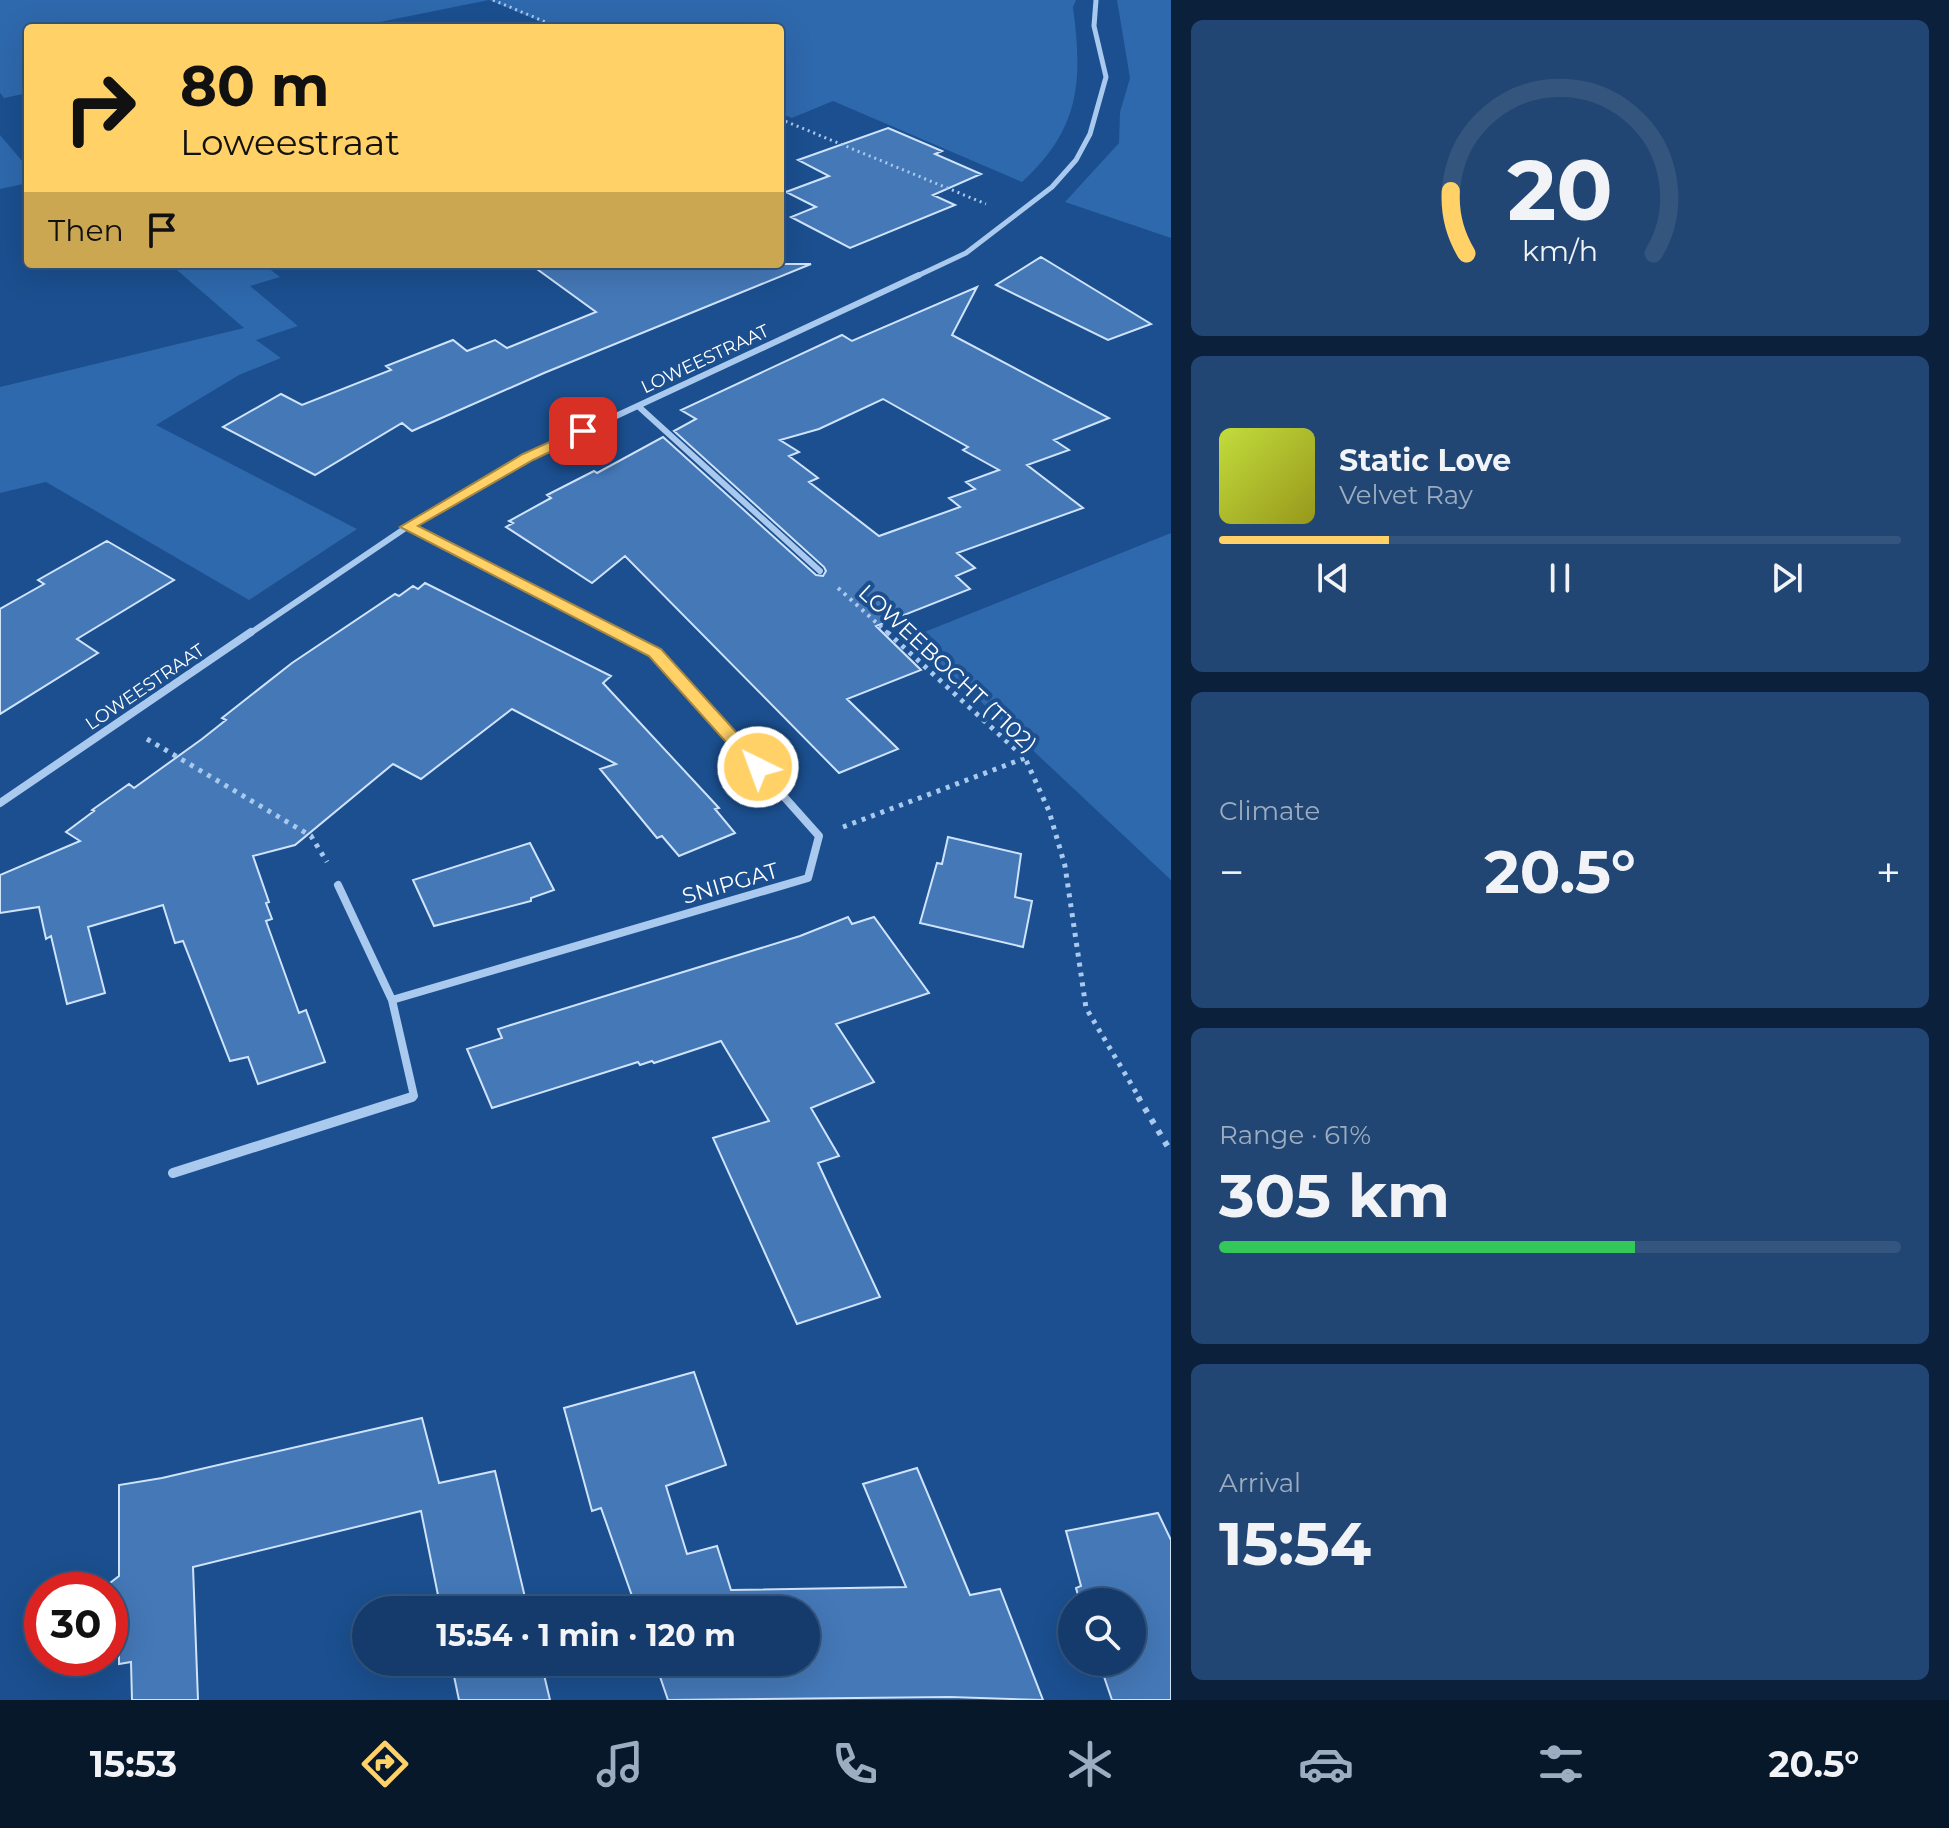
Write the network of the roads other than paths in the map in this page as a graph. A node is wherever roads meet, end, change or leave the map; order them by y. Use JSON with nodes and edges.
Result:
{"nodes":[{"id":1,"x":1096,"y":0,"type":"edge"},
{"id":2,"x":638,"y":406,"type":"junction"},
{"id":3,"x":407,"y":527,"type":"junction"},
{"id":4,"x":820,"y":571,"type":"road end"},
{"id":5,"x":0,"y":803,"type":"edge"},
{"id":6,"x":338,"y":885,"type":"road end"},
{"id":7,"x":392,"y":1000,"type":"junction"},
{"id":8,"x":173,"y":1173,"type":"dead end"}],
"edges":[{"from":1,"to":2,"type":"street","name":"LOWEESTRAAT"},
{"from":2,"to":3,"type":"street","name":"LOWEESTRAAT"},
{"from":2,"to":4,"type":"street"},
{"from":3,"to":5,"type":"street","name":"LOWEESTRAAT"},
{"from":3,"to":7,"type":"street","name":"SNIPGAT"},
{"from":6,"to":7,"type":"street"},
{"from":7,"to":8,"type":"street"}]}
